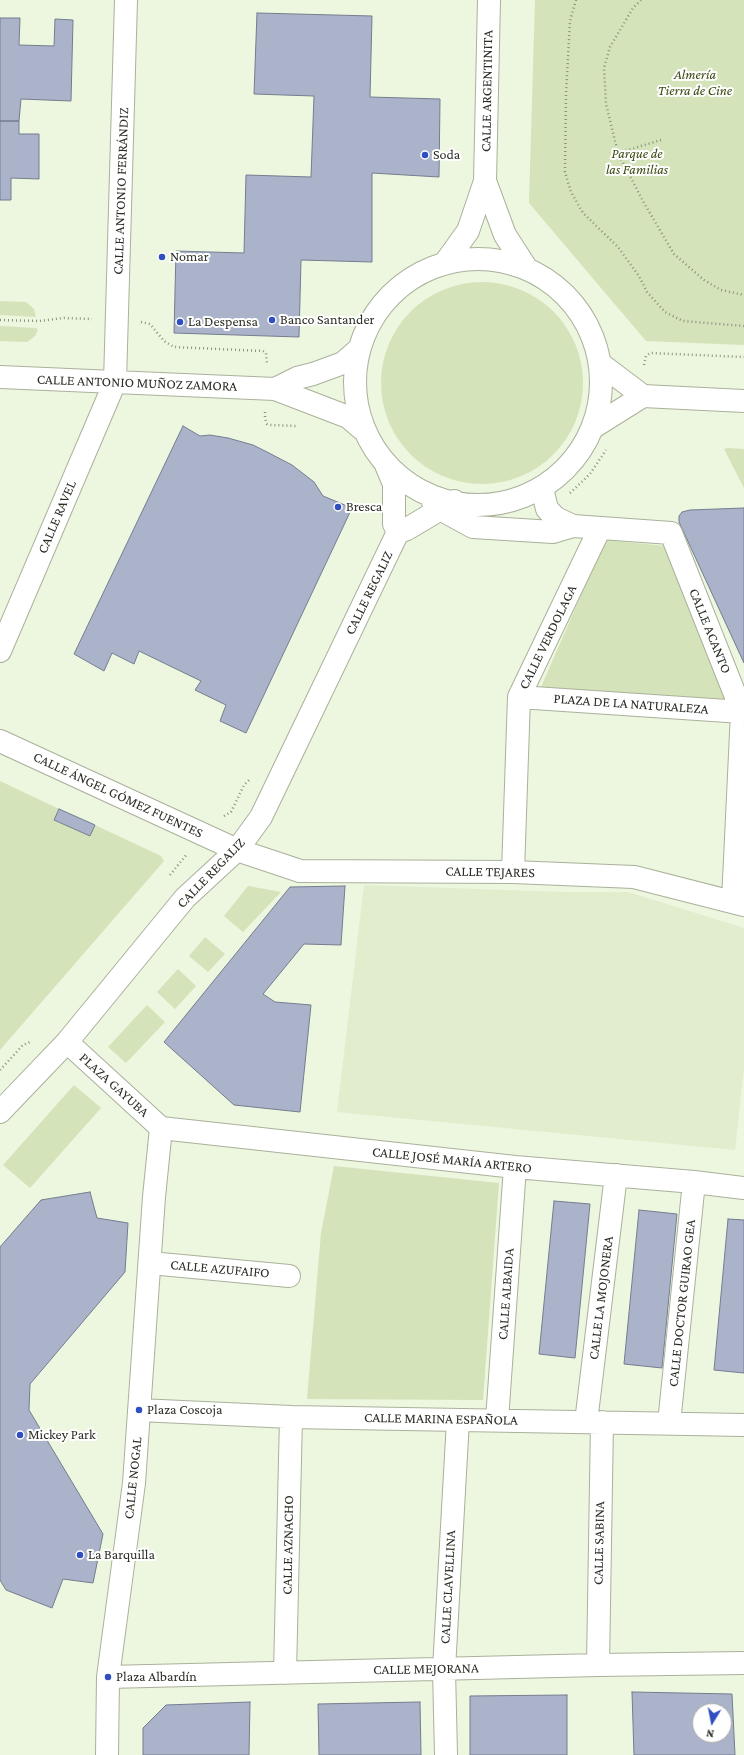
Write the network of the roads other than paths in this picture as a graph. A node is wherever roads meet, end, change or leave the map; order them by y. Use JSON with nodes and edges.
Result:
{"nodes":[{"id":1,"x":126,"y":0,"type":"edge"},
{"id":2,"x":489,"y":0,"type":"edge"},
{"id":3,"x":484,"y":181,"type":"junction"},
{"id":4,"x":445,"y":263,"type":"junction"},
{"id":5,"x":525,"y":266,"type":"junction"},
{"id":6,"x":359,"y":349,"type":"junction"},
{"id":7,"x":602,"y":365,"type":"junction"},
{"id":8,"x":0,"y":377,"type":"edge"},
{"id":9,"x":115,"y":382,"type":"junction"},
{"id":10,"x":275,"y":389,"type":"junction"},
{"id":11,"x":644,"y":396,"type":"junction"},
{"id":12,"x":744,"y":401,"type":"edge"},
{"id":13,"x":592,"y":428,"type":"junction"},
{"id":14,"x":362,"y":429,"type":"junction"},
{"id":15,"x":386,"y":465,"type":"junction"},
{"id":16,"x":542,"y":488,"type":"junction"},
{"id":17,"x":441,"y":502,"type":"junction"},
{"id":18,"x":573,"y":526,"type":"junction"},
{"id":19,"x":600,"y":528,"type":"junction"},
{"id":20,"x":398,"y":532,"type":"junction"},
{"id":21,"x":0,"y":651,"type":"edge"},
{"id":22,"x":519,"y":697,"type":"junction"},
{"id":23,"x":742,"y":712,"type":"junction"},
{"id":24,"x":0,"y":741,"type":"edge"},
{"id":25,"x":237,"y":850,"type":"junction"},
{"id":26,"x":513,"y":872,"type":"junction"},
{"id":27,"x":738,"y":903,"type":"edge"},
{"id":28,"x":67,"y":1042,"type":"junction"},
{"id":29,"x":0,"y":1112,"type":"edge"},
{"id":30,"x":161,"y":1128,"type":"junction"},
{"id":31,"x":515,"y":1167,"type":"junction"},
{"id":32,"x":616,"y":1175,"type":"junction"},
{"id":33,"x":694,"y":1182,"type":"junction"},
{"id":34,"x":744,"y":1188,"type":"edge"},
{"id":35,"x":150,"y":1263,"type":"junction"},
{"id":36,"x":289,"y":1276,"type":"dead end"},
{"id":37,"x":139,"y":1410,"type":"junction"},
{"id":38,"x":291,"y":1417,"type":"junction"},
{"id":39,"x":458,"y":1420,"type":"junction"},
{"id":40,"x":497,"y":1420,"type":"junction"},
{"id":41,"x":594,"y":1422,"type":"junction"},
{"id":42,"x":669,"y":1423,"type":"junction"},
{"id":43,"x":744,"y":1425,"type":"edge"},
{"id":44,"x":744,"y":1663,"type":"edge"},
{"id":45,"x":598,"y":1665,"type":"junction"},
{"id":46,"x":444,"y":1669,"type":"junction"},
{"id":47,"x":286,"y":1672,"type":"junction"},
{"id":48,"x":108,"y":1677,"type":"junction"},
{"id":49,"x":107,"y":1755,"type":"edge"},
{"id":50,"x":446,"y":1755,"type":"edge"}],
"edges":[{"from":1,"to":9,"type":"street","name":"CALLE ANTONIO FERRÁNDIZ"},
{"from":2,"to":3,"type":"street","name":"CALLE ARGENTINITA"},
{"from":3,"to":4,"type":"street","name":"CALLE ARGENTINITA"},
{"from":3,"to":5,"type":"street","name":"CALLE ARGENTINITA"},
{"from":4,"to":5,"type":"street"},
{"from":4,"to":6,"type":"street"},
{"from":5,"to":7,"type":"street"},
{"from":6,"to":10,"type":"street","name":"CALLE ANTONIO MUÑOZ ZAMORA"},
{"from":6,"to":14,"type":"street"},
{"from":7,"to":11,"type":"street"},
{"from":7,"to":13,"type":"street"},
{"from":8,"to":9,"type":"street","name":"CALLE ANTONIO MUÑOZ ZAMORA"},
{"from":9,"to":10,"type":"street","name":"CALLE ANTONIO MUÑOZ ZAMORA"},
{"from":9,"to":21,"type":"street","name":"CALLE RAVEL"},
{"from":10,"to":14,"type":"street","name":"CALLE ANTONIO MUÑOZ ZAMORA"},
{"from":11,"to":12,"type":"street"},
{"from":11,"to":13,"type":"street"},
{"from":13,"to":16,"type":"street"},
{"from":14,"to":15,"type":"street"},
{"from":15,"to":17,"type":"street"},
{"from":15,"to":20,"type":"street"},
{"from":16,"to":17,"type":"street"},
{"from":16,"to":18,"type":"street","name":"CALLE ACANTO"},
{"from":17,"to":18,"type":"street","name":"CALLE ACANTO"},
{"from":17,"to":20,"type":"street"},
{"from":18,"to":19,"type":"street","name":"CALLE ACANTO"},
{"from":19,"to":22,"type":"street","name":"CALLE VERDOLAGA"},
{"from":19,"to":23,"type":"street","name":"CALLE ACANTO"},
{"from":20,"to":25,"type":"street","name":"CALLE REGALIZ"},
{"from":22,"to":23,"type":"street","name":"PLAZA DE LA NATURALEZA"},
{"from":22,"to":26,"type":"street","name":"CALLE VERDOLAGA"},
{"from":23,"to":27,"type":"street","name":"CALLE ACANTO"},
{"from":24,"to":25,"type":"street","name":"CALLE ÁNGEL GÓMEZ FUENTES"},
{"from":25,"to":26,"type":"street","name":"CALLE TEJARES"},
{"from":25,"to":28,"type":"street","name":"CALLE REGALIZ"},
{"from":26,"to":27,"type":"street","name":"CALLE TEJARES"},
{"from":28,"to":29,"type":"street","name":"CALLE REGALIZ"},
{"from":28,"to":30,"type":"street","name":"PLAZA GAYUBA"},
{"from":30,"to":31,"type":"street","name":"CALLE JOSÉ MARÍA ARTERO"},
{"from":30,"to":35,"type":"street","name":"CALLE NOGAL"},
{"from":31,"to":32,"type":"street","name":"CALLE JOSÉ MARÍA ARTERO"},
{"from":31,"to":40,"type":"street","name":"CALLE ALBAIDA"},
{"from":32,"to":33,"type":"street","name":"CALLE JOSÉ MARÍA ARTERO"},
{"from":32,"to":41,"type":"street","name":"CALLE LA MOJONERA"},
{"from":33,"to":34,"type":"street","name":"CALLE JOSÉ MARÍA ARTERO"},
{"from":33,"to":42,"type":"street","name":"CALLE DOCTOR GUIRAO GEA"},
{"from":35,"to":36,"type":"street","name":"CALLE AZUFAIFO"},
{"from":35,"to":37,"type":"street","name":"CALLE NOGAL"},
{"from":37,"to":38,"type":"street","name":"CALLE MARINA ESPAÑOLA"},
{"from":37,"to":48,"type":"street","name":"CALLE NOGAL"},
{"from":38,"to":39,"type":"street","name":"CALLE MARINA ESPAÑOLA"},
{"from":38,"to":47,"type":"street","name":"CALLE AZNACHO"},
{"from":39,"to":40,"type":"street","name":"CALLE MARINA ESPAÑOLA"},
{"from":39,"to":46,"type":"street","name":"CALLE CLAVELLINA"},
{"from":40,"to":41,"type":"street","name":"CALLE MARINA ESPAÑOLA"},
{"from":41,"to":42,"type":"street","name":"CALLE MARINA ESPAÑOLA"},
{"from":41,"to":45,"type":"street","name":"CALLE SABINA"},
{"from":42,"to":43,"type":"street","name":"CALLE MARINA ESPAÑOLA"},
{"from":44,"to":45,"type":"street","name":"CALLE MEJORANA"},
{"from":45,"to":46,"type":"street","name":"CALLE MEJORANA"},
{"from":46,"to":47,"type":"street","name":"CALLE MEJORANA"},
{"from":46,"to":50,"type":"street","name":"CALLE CLAVELLINA"},
{"from":47,"to":48,"type":"street","name":"CALLE MEJORANA"},
{"from":48,"to":49,"type":"street","name":"CALLE NOGAL"}]}
